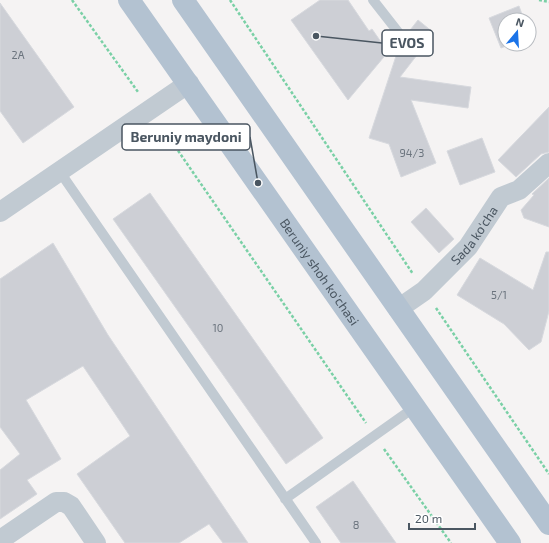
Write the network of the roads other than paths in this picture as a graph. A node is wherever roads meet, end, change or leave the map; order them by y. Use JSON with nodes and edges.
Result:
{"nodes":[{"id":1,"x":129,"y":0,"type":"edge"},
{"id":2,"x":373,"y":0,"type":"edge"},
{"id":3,"x":188,"y":2,"type":"edge"},
{"id":4,"x":402,"y":37,"type":"dead end"},
{"id":5,"x":189,"y":83,"type":"junction"},
{"id":6,"x":549,"y":163,"type":"edge"},
{"id":7,"x":60,"y":172,"type":"junction"},
{"id":8,"x":0,"y":212,"type":"edge"},
{"id":9,"x":398,"y":309,"type":"junction"},
{"id":10,"x":416,"y":407,"type":"junction"},
{"id":11,"x":285,"y":499,"type":"junction"},
{"id":12,"x":549,"y":524,"type":"edge"},
{"id":13,"x":0,"y":540,"type":"edge"},
{"id":14,"x":96,"y":543,"type":"edge"},
{"id":15,"x":316,"y":543,"type":"edge"},
{"id":16,"x":510,"y":543,"type":"edge"}],
"edges":[{"from":1,"to":5,"type":"main road","name":"Beruniy shoh ko'chasi"},
{"from":2,"to":4,"type":"lane"},
{"from":3,"to":9,"type":"main road"},
{"from":5,"to":7,"type":"street"},
{"from":5,"to":10,"type":"main road","name":"Beruniy shoh ko'chasi"},
{"from":6,"to":9,"type":"street","name":"Sada ko'cha"},
{"from":7,"to":8,"type":"street"},
{"from":7,"to":11,"type":"lane"},
{"from":9,"to":12,"type":"main road"},
{"from":10,"to":11,"type":"lane"},
{"from":10,"to":16,"type":"main road","name":"Beruniy shoh ko'chasi"},
{"from":11,"to":15,"type":"lane"},
{"from":13,"to":14,"type":"street"}]}
